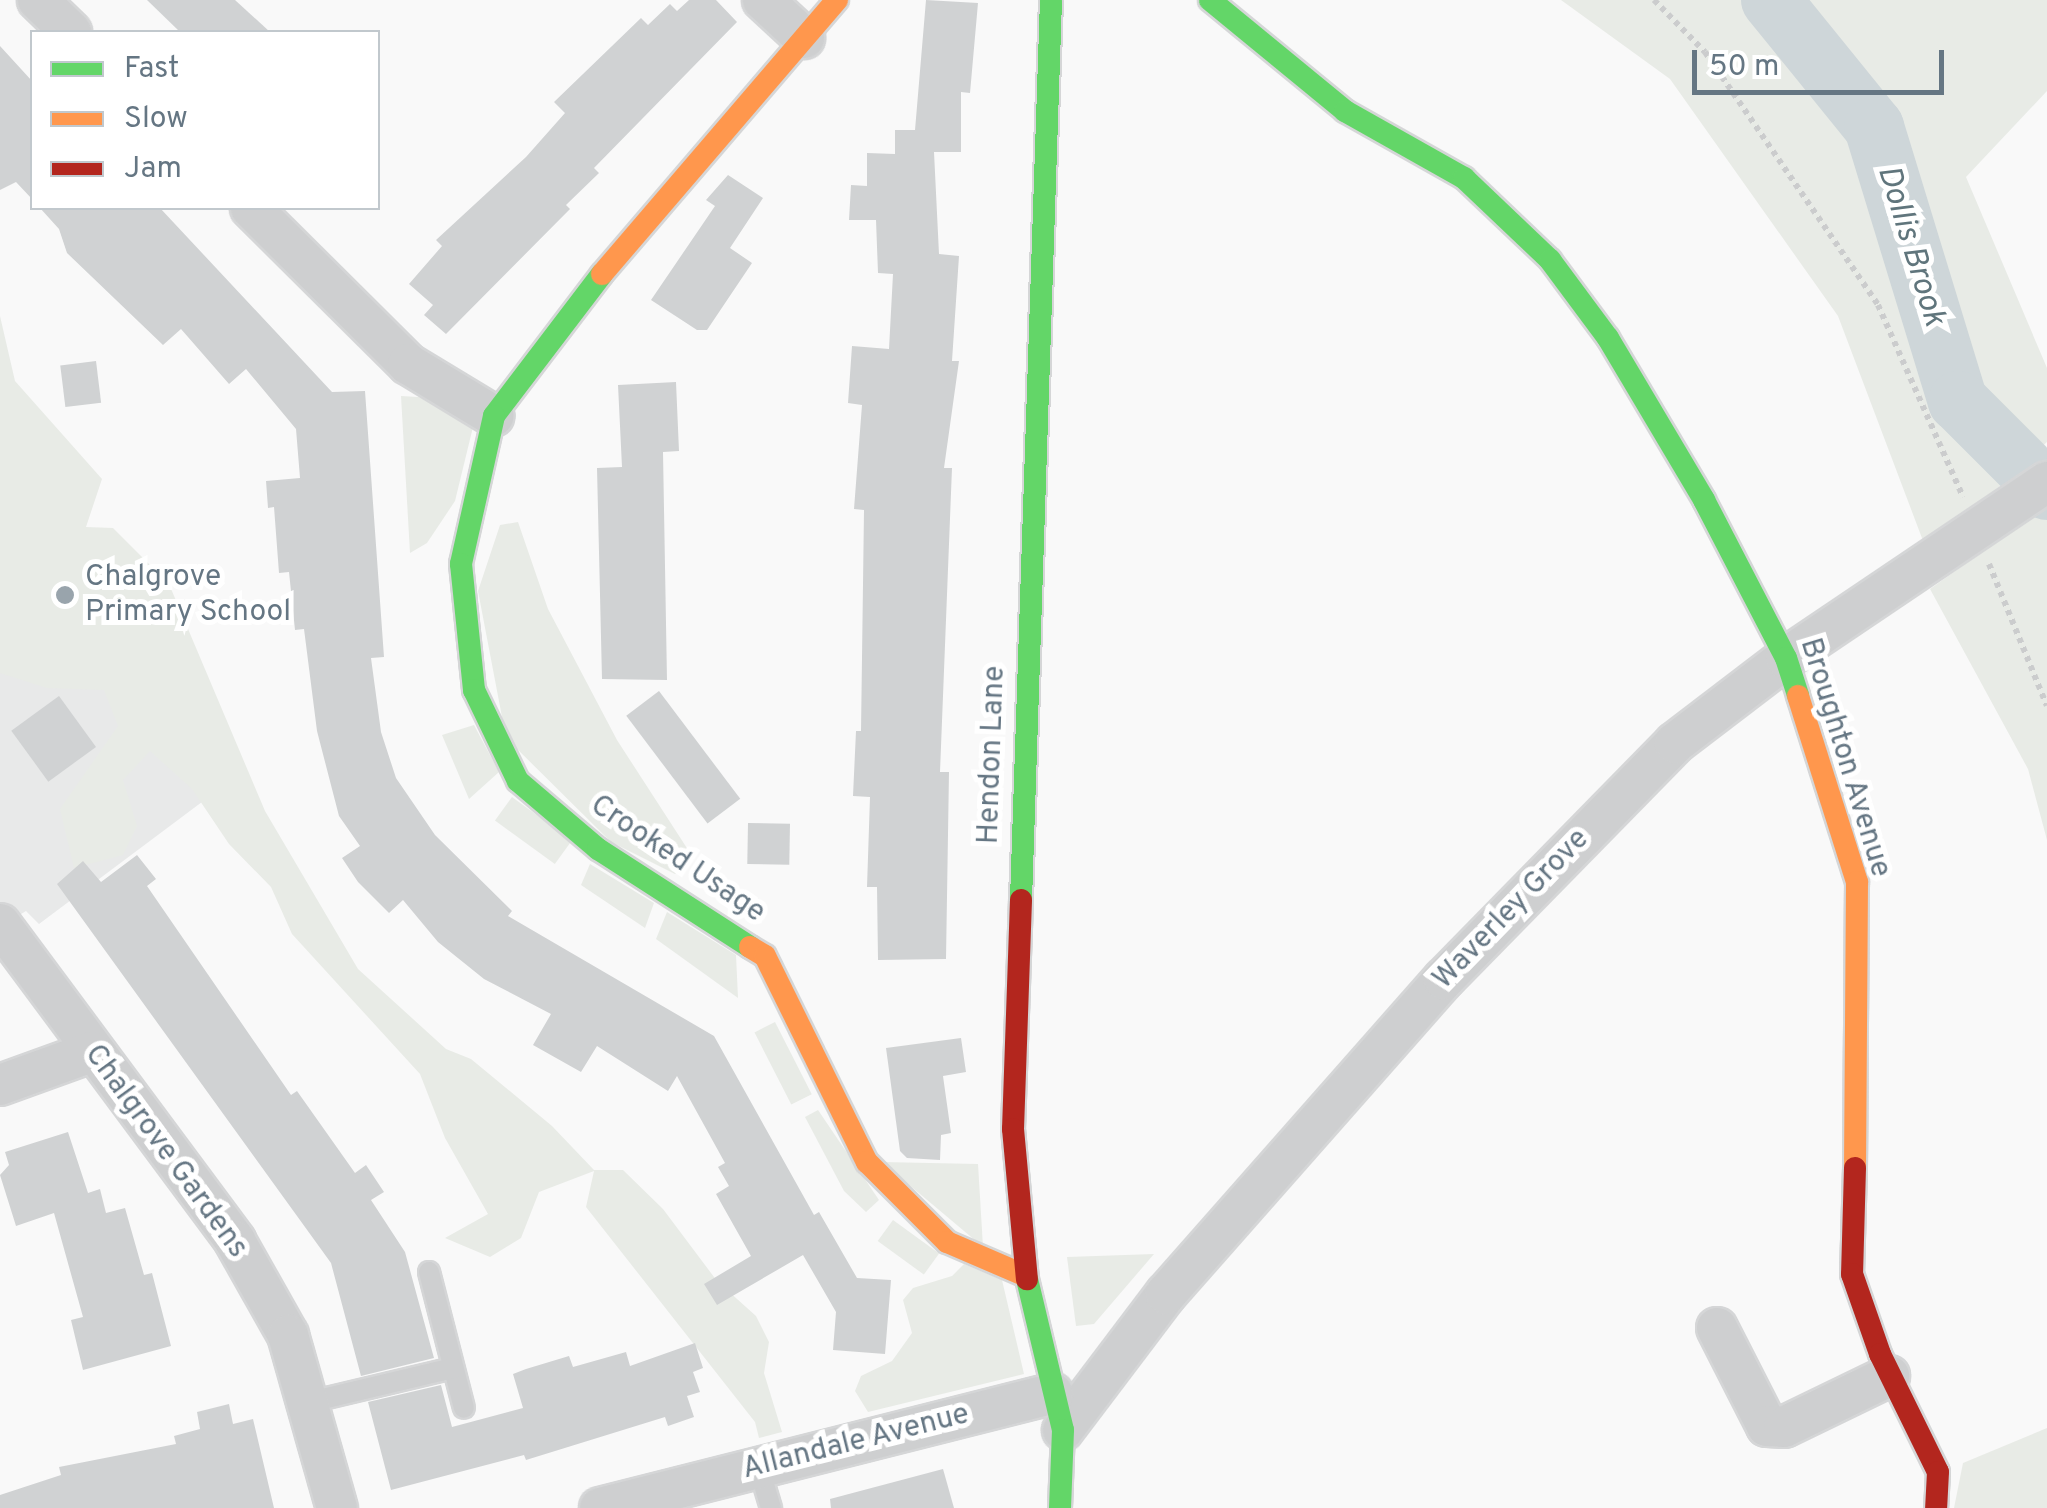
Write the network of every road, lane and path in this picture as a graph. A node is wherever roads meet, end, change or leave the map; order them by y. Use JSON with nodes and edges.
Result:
{"nodes":[{"id":1,"x":38,"y":0,"type":"edge"},
{"id":2,"x":763,"y":0,"type":"edge"},
{"id":3,"x":837,"y":0,"type":"edge"},
{"id":4,"x":1051,"y":0,"type":"edge"},
{"id":5,"x":1210,"y":0,"type":"edge"},
{"id":6,"x":1654,"y":0,"type":"edge"},
{"id":7,"x":69,"y":30,"type":"edge"},
{"id":8,"x":804,"y":38,"type":"junction"},
{"id":9,"x":253,"y":210,"type":"edge"},
{"id":10,"x":494,"y":416,"type":"junction"},
{"id":11,"x":2047,"y":482,"type":"edge"},
{"id":12,"x":1986,"y":522,"type":"junction"},
{"id":13,"x":1786,"y":658,"type":"junction"},
{"id":14,"x":2047,"y":706,"type":"edge"},
{"id":15,"x":0,"y":924,"type":"edge"},
{"id":16,"x":91,"y":1052,"type":"junction"},
{"id":17,"x":0,"y":1085,"type":"edge"},
{"id":18,"x":430,"y":1272,"type":"dead end"},
{"id":19,"x":1026,"y":1276,"type":"junction"},
{"id":20,"x":1718,"y":1328,"type":"dead end"},
{"id":21,"x":454,"y":1368,"type":"junction"},
{"id":22,"x":1890,"y":1376,"type":"junction"},
{"id":23,"x":310,"y":1402,"type":"junction"},
{"id":24,"x":464,"y":1408,"type":"dead end"},
{"id":25,"x":1058,"y":1412,"type":"junction"},
{"id":26,"x":759,"y":1468,"type":"junction"},
{"id":27,"x":337,"y":1508,"type":"edge"},
{"id":28,"x":600,"y":1508,"type":"edge"},
{"id":29,"x":771,"y":1508,"type":"edge"},
{"id":30,"x":1060,"y":1508,"type":"edge"},
{"id":31,"x":1936,"y":1508,"type":"edge"}],
"edges":[{"from":1,"to":7,"type":"street"},
{"from":2,"to":8,"type":"street"},
{"from":3,"to":8,"type":"street","name":"Crooked Usage"},
{"from":4,"to":19,"type":"street","name":"Hendon Lane"},
{"from":5,"to":13,"type":"street","name":"Broughton Avenue"},
{"from":6,"to":12,"type":"path"},
{"from":8,"to":10,"type":"street","name":"Crooked Usage"},
{"from":9,"to":10,"type":"street"},
{"from":10,"to":19,"type":"street","name":"Crooked Usage"},
{"from":11,"to":12,"type":"street","name":"Waverley Grove"},
{"from":12,"to":13,"type":"street","name":"Waverley Grove"},
{"from":12,"to":14,"type":"path"},
{"from":13,"to":22,"type":"street","name":"Broughton Avenue"},
{"from":13,"to":25,"type":"street","name":"Waverley Grove"},
{"from":15,"to":16,"type":"street","name":"Chalgrove Gardens"},
{"from":16,"to":17,"type":"street"},
{"from":16,"to":23,"type":"street","name":"Chalgrove Gardens"},
{"from":18,"to":21,"type":"lane"},
{"from":19,"to":25,"type":"street","name":"Hendon Lane"},
{"from":20,"to":22,"type":"street"},
{"from":21,"to":23,"type":"lane"},
{"from":21,"to":24,"type":"lane"},
{"from":22,"to":31,"type":"street","name":"Broughton Avenue"},
{"from":23,"to":27,"type":"street","name":"Chalgrove Gardens"},
{"from":25,"to":26,"type":"street","name":"Allandale Avenue"},
{"from":25,"to":30,"type":"street","name":"Hendon Lane"},
{"from":26,"to":28,"type":"street","name":"Allandale Avenue"},
{"from":26,"to":29,"type":"lane"}]}
